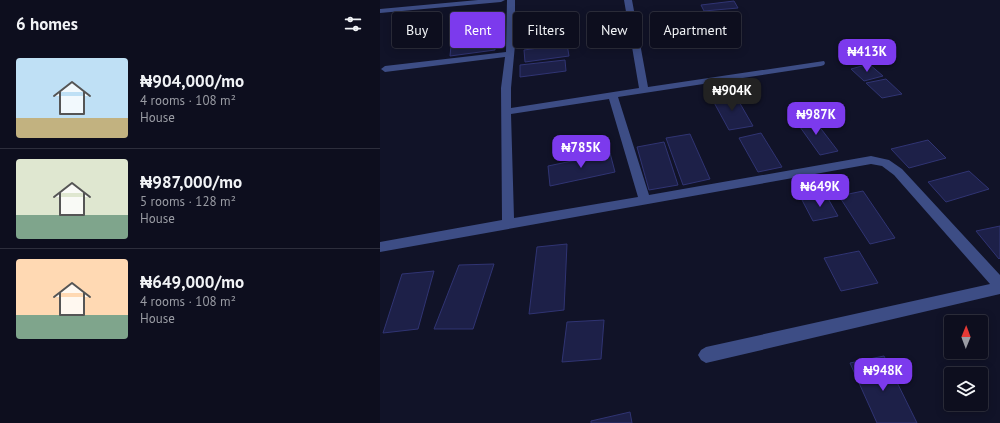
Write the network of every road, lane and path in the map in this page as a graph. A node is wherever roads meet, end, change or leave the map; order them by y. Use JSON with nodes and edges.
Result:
{"nodes":[{"id":1,"x":501,"y":0,"type":"edge"},
{"id":2,"x":512,"y":0,"type":"edge"},
{"id":3,"x":628,"y":0,"type":"edge"},
{"id":4,"x":476,"y":1,"type":"edge"},
{"id":5,"x":380,"y":11,"type":"edge"},
{"id":6,"x":510,"y":54,"type":"junction"},
{"id":7,"x":821,"y":64,"type":"dead end"},
{"id":8,"x":385,"y":69,"type":"dead end"},
{"id":9,"x":644,"y":90,"type":"junction"},
{"id":10,"x":613,"y":95,"type":"junction"},
{"id":11,"x":506,"y":112,"type":"junction"},
{"id":12,"x":646,"y":200,"type":"junction"},
{"id":13,"x":508,"y":225,"type":"junction"},
{"id":14,"x":380,"y":247,"type":"edge"},
{"id":15,"x":1000,"y":286,"type":"edge"},
{"id":16,"x":706,"y":355,"type":"dead end"}],
"edges":[{"from":1,"to":4,"type":"street"},
{"from":2,"to":6,"type":"street"},
{"from":3,"to":9,"type":"street"},
{"from":4,"to":5,"type":"street"},
{"from":6,"to":8,"type":"street"},
{"from":6,"to":11,"type":"street"},
{"from":7,"to":9,"type":"street"},
{"from":9,"to":10,"type":"street"},
{"from":10,"to":11,"type":"street"},
{"from":10,"to":12,"type":"street"},
{"from":11,"to":13,"type":"street"},
{"from":12,"to":13,"type":"street"},
{"from":12,"to":15,"type":"street"},
{"from":13,"to":14,"type":"street"},
{"from":15,"to":16,"type":"street"}]}
